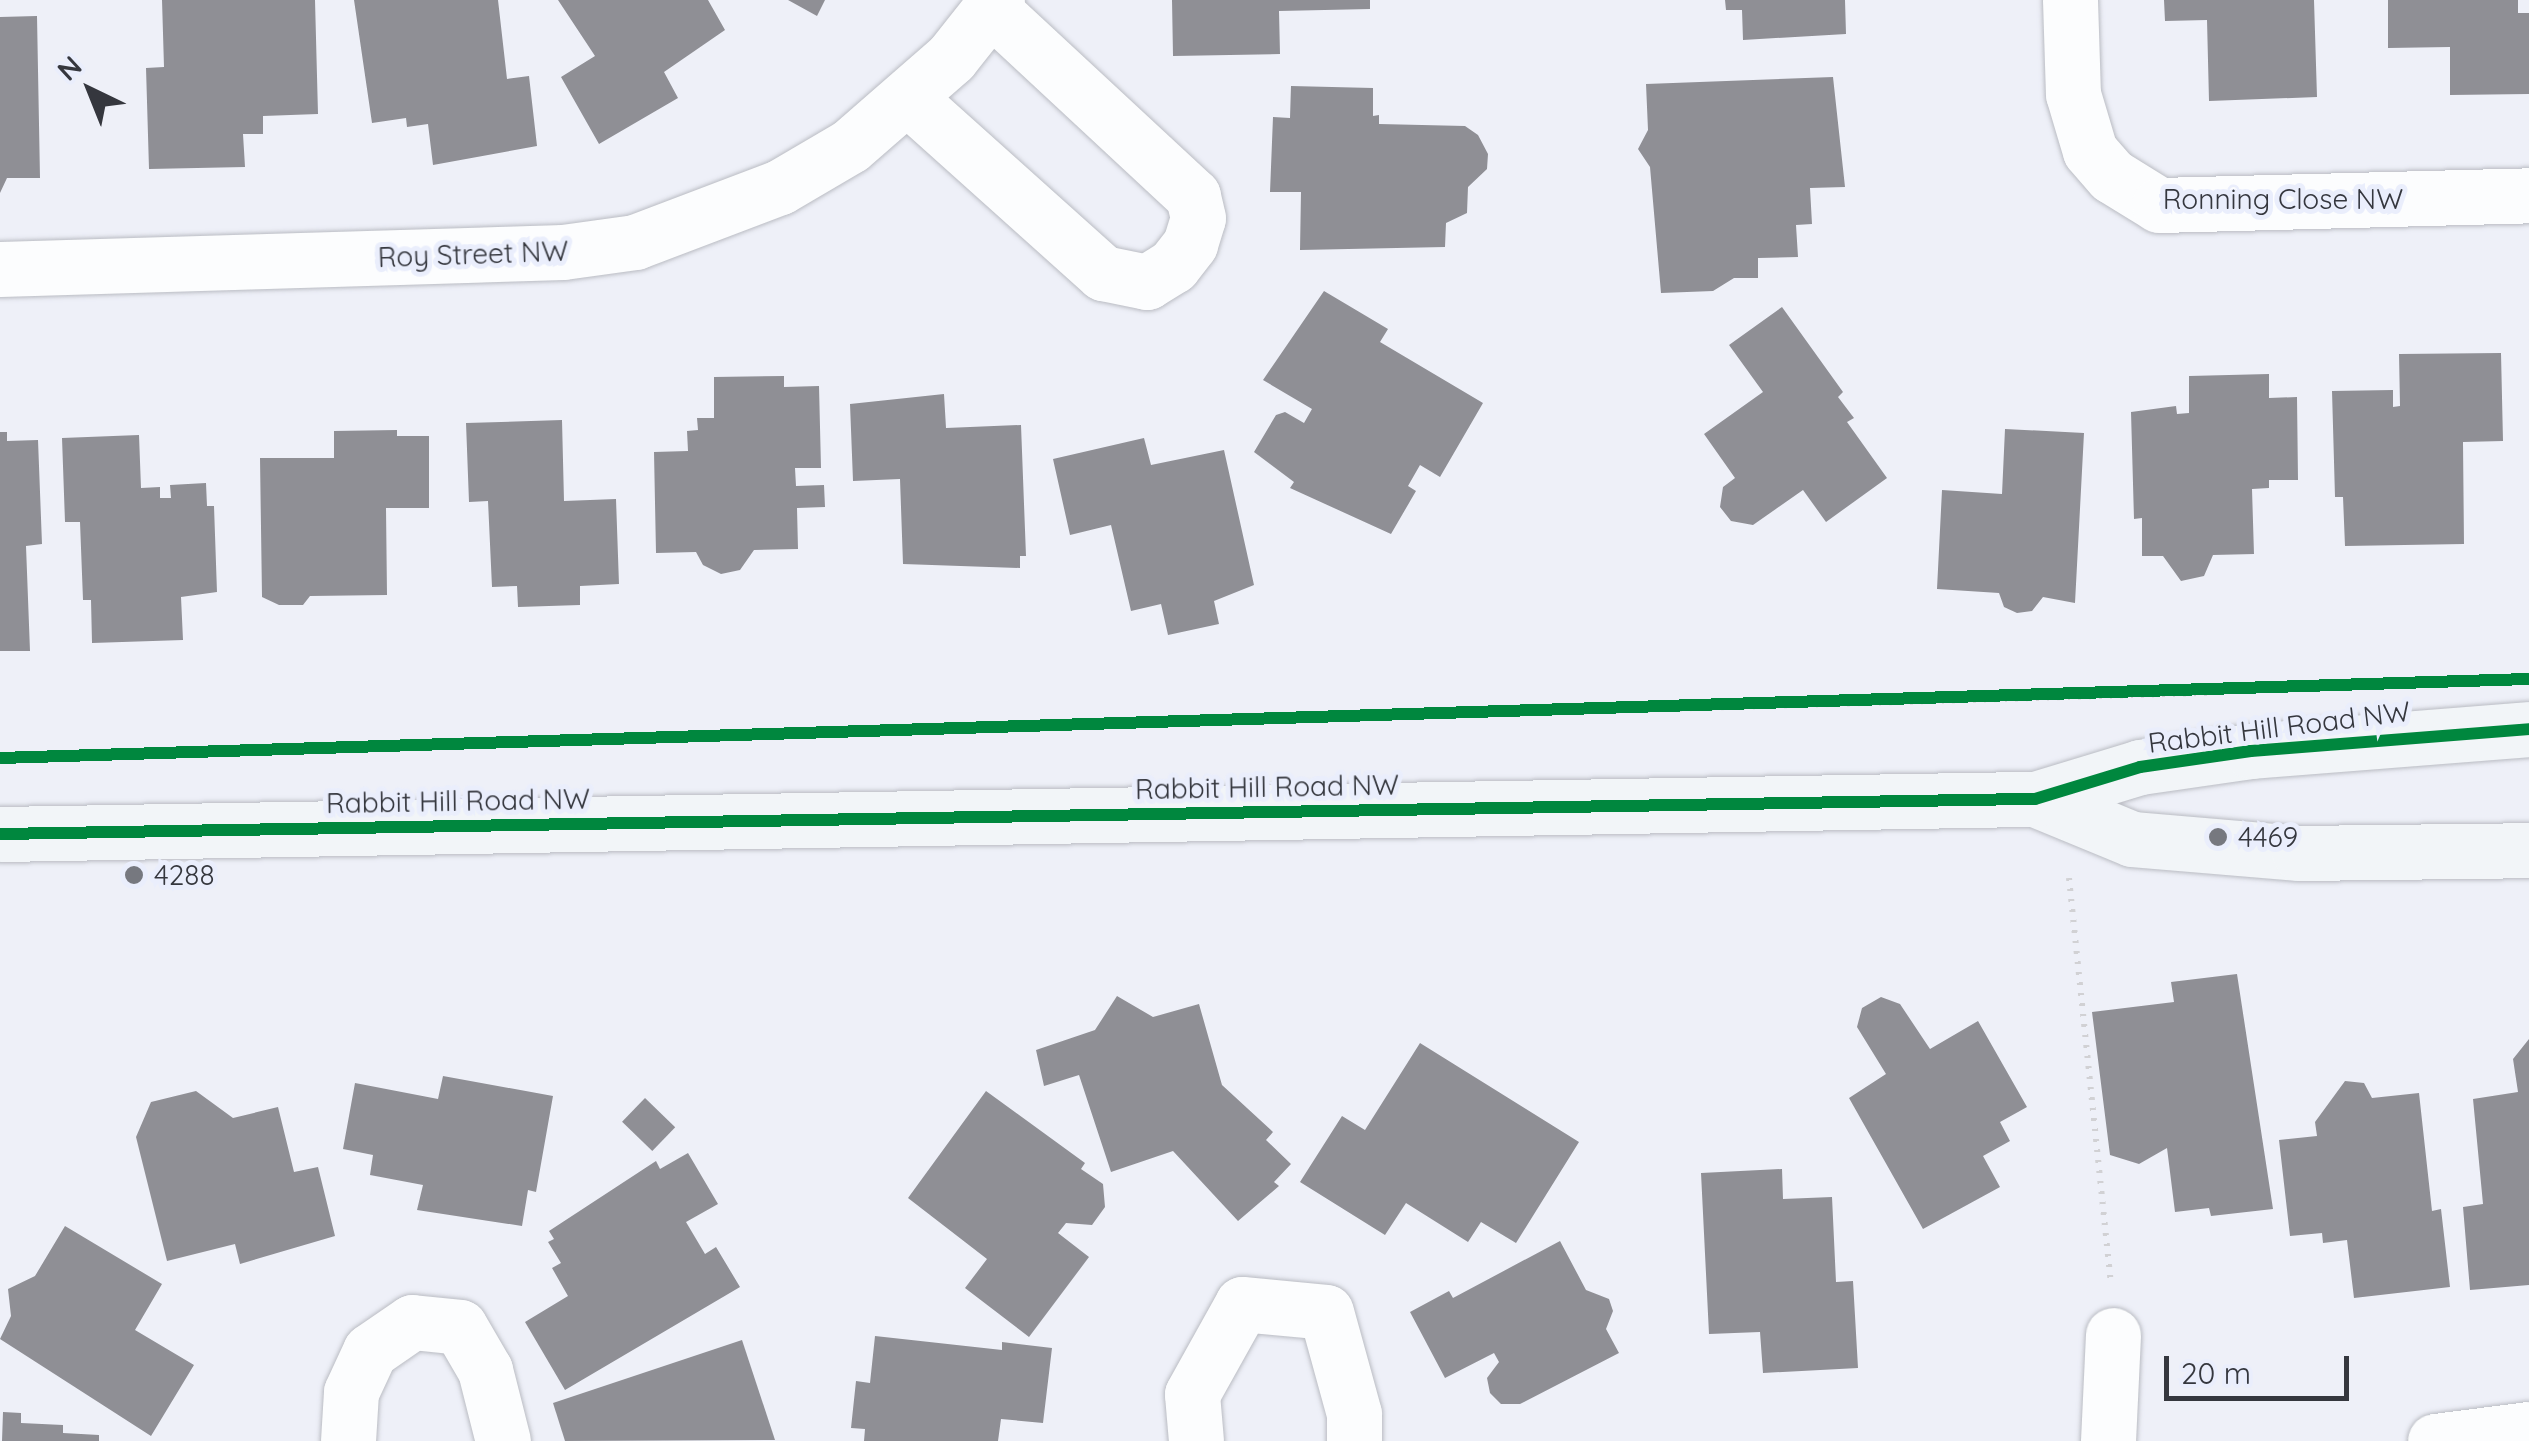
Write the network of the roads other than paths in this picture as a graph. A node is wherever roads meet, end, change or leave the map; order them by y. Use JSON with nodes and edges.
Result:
{"nodes":[{"id":1,"x":2070,"y":0,"type":"edge"},
{"id":2,"x":995,"y":5,"type":"edge"},
{"id":3,"x":909,"y":100,"type":"junction"},
{"id":4,"x":2529,"y":195,"type":"edge"},
{"id":5,"x":0,"y":269,"type":"edge"},
{"id":6,"x":2529,"y":728,"type":"edge"},
{"id":7,"x":2035,"y":798,"type":"junction"},
{"id":8,"x":0,"y":834,"type":"edge"},
{"id":9,"x":2529,"y":850,"type":"edge"},
{"id":10,"x":2113,"y":1335,"type":"road end"},
{"id":11,"x":2529,"y":1429,"type":"edge"},
{"id":12,"x":348,"y":1441,"type":"edge"},
{"id":13,"x":503,"y":1441,"type":"edge"},
{"id":14,"x":1196,"y":1441,"type":"edge"},
{"id":15,"x":1354,"y":1441,"type":"edge"},
{"id":16,"x":2108,"y":1441,"type":"edge"},
{"id":17,"x":2435,"y":1441,"type":"edge"}],
"edges":[{"from":1,"to":4,"type":"street","name":"Ronning Close NW"},
{"from":2,"to":3,"type":"street","name":"Roy Street NW"},
{"from":2,"to":3,"type":"street","name":"Roy Street NW"},
{"from":3,"to":5,"type":"street","name":"Roy Street NW"},
{"from":6,"to":7,"type":"street","name":"Rabbit Hill Road NW"},
{"from":7,"to":8,"type":"street","name":"Rabbit Hill Road NW"},
{"from":7,"to":9,"type":"street","name":"Rabbit Hill Road NW"},
{"from":10,"to":16,"type":"street"},
{"from":11,"to":17,"type":"street"},
{"from":12,"to":13,"type":"street"},
{"from":14,"to":15,"type":"street"}]}
